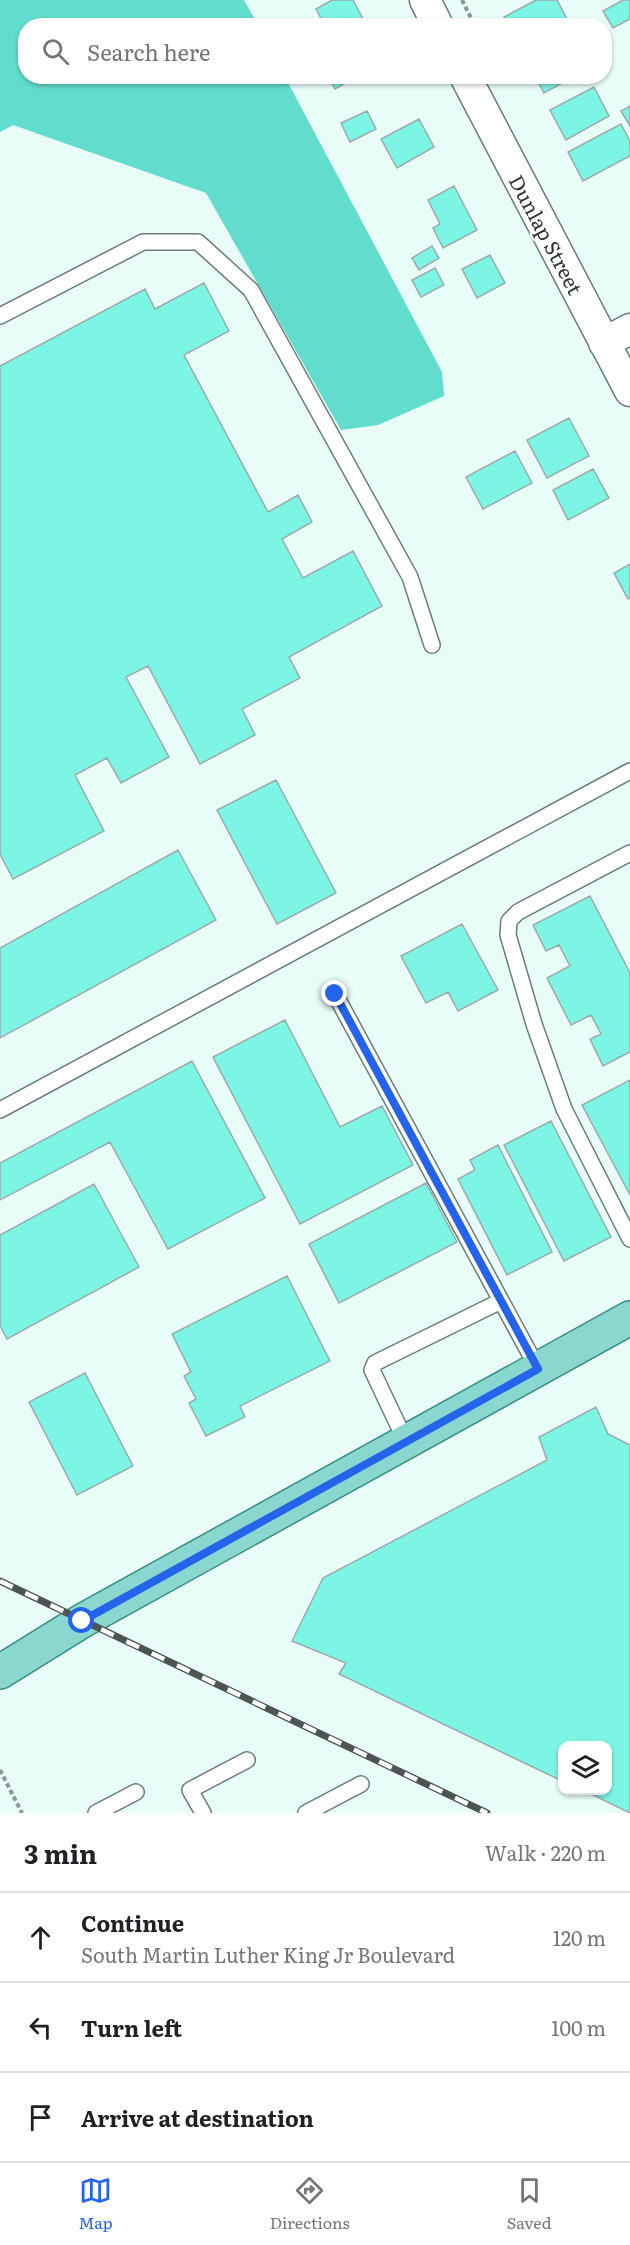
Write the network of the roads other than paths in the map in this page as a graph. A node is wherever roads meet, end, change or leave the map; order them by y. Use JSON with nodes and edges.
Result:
{"nodes":[{"id":1,"x":425,"y":0,"type":"edge"},
{"id":2,"x":434,"y":18,"type":"edge"},
{"id":3,"x":470,"y":84,"type":"edge"},
{"id":4,"x":0,"y":316,"type":"edge"},
{"id":5,"x":617,"y":336,"type":"edge"},
{"id":6,"x":630,"y":391,"type":"edge"},
{"id":7,"x":432,"y":645,"type":"dead end"},
{"id":8,"x":630,"y":771,"type":"edge"},
{"id":9,"x":630,"y":853,"type":"edge"},
{"id":10,"x":335,"y":994,"type":"dead end"},
{"id":11,"x":0,"y":1110,"type":"edge"},
{"id":12,"x":630,"y":1239,"type":"edge"},
{"id":13,"x":501,"y":1301,"type":"junction"},
{"id":14,"x":630,"y":1318,"type":"edge"},
{"id":15,"x":538,"y":1369,"type":"junction"},
{"id":16,"x":406,"y":1442,"type":"junction"},
{"id":17,"x":0,"y":1672,"type":"edge"},
{"id":18,"x":247,"y":1761,"type":"dead end"},
{"id":19,"x":361,"y":1784,"type":"dead end"},
{"id":20,"x":136,"y":1792,"type":"dead end"},
{"id":21,"x":96,"y":1813,"type":"edge"},
{"id":22,"x":203,"y":1813,"type":"edge"},
{"id":23,"x":306,"y":1813,"type":"edge"}],
"edges":[{"from":1,"to":2,"type":"street"},
{"from":3,"to":5,"type":"street","name":"Dunlap Street"},
{"from":4,"to":7,"type":"lane"},
{"from":5,"to":6,"type":"street","name":"Dunlap Street"},
{"from":8,"to":11,"type":"lane"},
{"from":9,"to":12,"type":"lane"},
{"from":10,"to":13,"type":"lane"},
{"from":13,"to":15,"type":"lane"},
{"from":13,"to":16,"type":"lane"},
{"from":14,"to":15,"type":"main road"},
{"from":15,"to":16,"type":"main road"},
{"from":16,"to":17,"type":"main road"},
{"from":18,"to":22,"type":"lane"},
{"from":19,"to":23,"type":"lane"},
{"from":20,"to":21,"type":"lane"}]}
